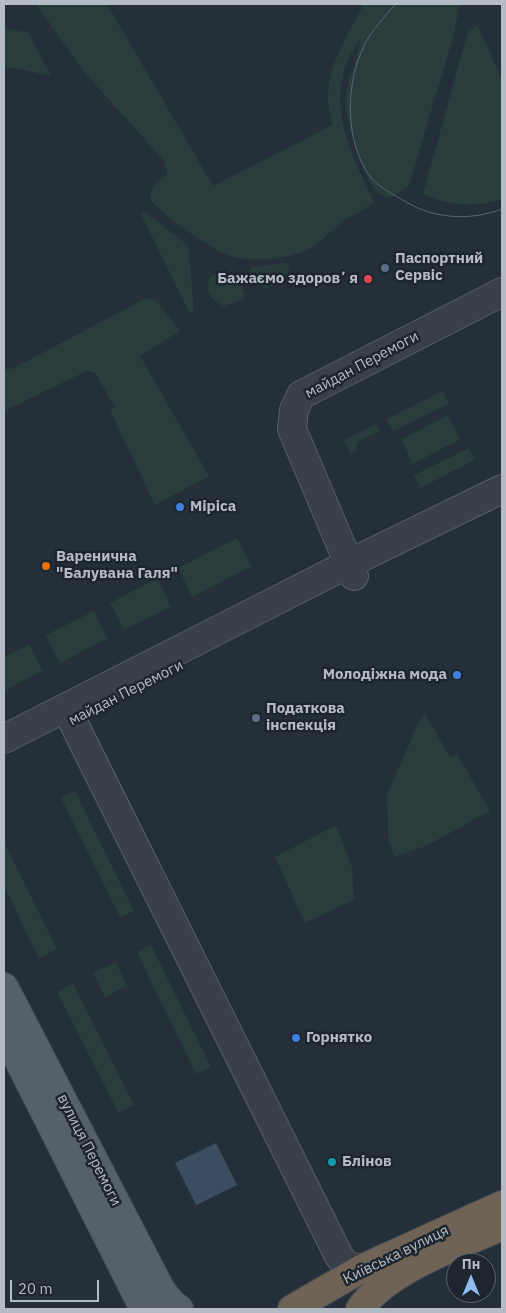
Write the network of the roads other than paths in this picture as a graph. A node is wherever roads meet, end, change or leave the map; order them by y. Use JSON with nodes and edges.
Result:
{"nodes":[{"id":1,"x":502,"y":292,"type":"edge"},
{"id":2,"x":502,"y":489,"type":"edge"},
{"id":3,"x":502,"y":504,"type":"edge"},
{"id":4,"x":351,"y":570,"type":"junction"},
{"id":5,"x":68,"y":714,"type":"junction"},
{"id":6,"x":4,"y":739,"type":"edge"},
{"id":7,"x":4,"y":753,"type":"edge"},
{"id":8,"x":4,"y":987,"type":"edge"},
{"id":9,"x":4,"y":1031,"type":"edge"},
{"id":10,"x":502,"y":1204,"type":"edge"},
{"id":11,"x":502,"y":1226,"type":"edge"},
{"id":12,"x":361,"y":1269,"type":"junction"},
{"id":13,"x":144,"y":1309,"type":"edge"},
{"id":14,"x":179,"y":1309,"type":"edge"},
{"id":15,"x":292,"y":1309,"type":"edge"},
{"id":16,"x":360,"y":1309,"type":"edge"}],
"edges":[{"from":1,"to":4,"type":"street","name":"майдан Перемоги"},
{"from":2,"to":4,"type":"street","name":"майдан Перемоги"},
{"from":3,"to":4,"type":"street","name":"майдан Перемоги"},
{"from":4,"to":5,"type":"street","name":"майдан Перемоги"},
{"from":5,"to":6,"type":"street","name":"майдан Перемоги"},
{"from":5,"to":7,"type":"street","name":"майдан Перемоги"},
{"from":5,"to":12,"type":"street"},
{"from":8,"to":14,"type":"main road","name":"вулиця Перемоги"},
{"from":9,"to":13,"type":"main road","name":"вулиця Перемоги"},
{"from":10,"to":12,"type":"highway","name":"Київська вулиця"},
{"from":11,"to":16,"type":"highway","name":"Київська вулиця"},
{"from":12,"to":15,"type":"highway","name":"Київська вулиця"}]}
